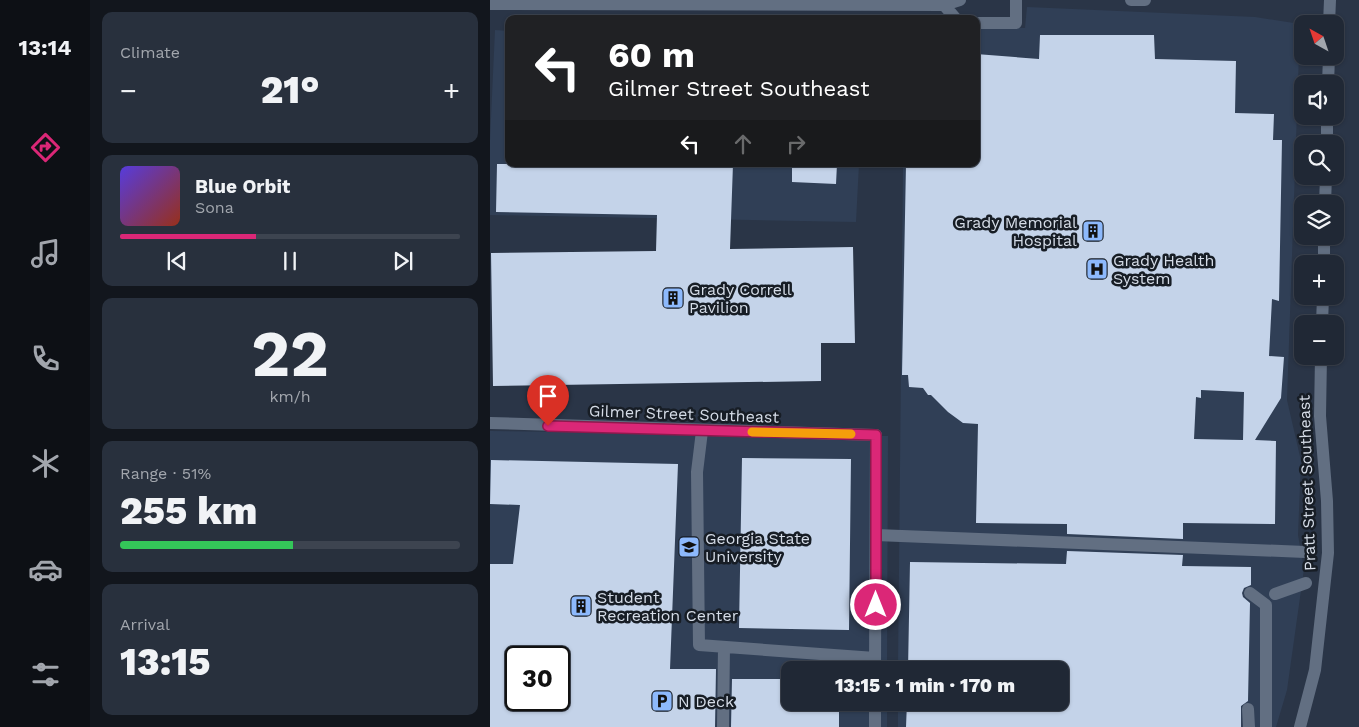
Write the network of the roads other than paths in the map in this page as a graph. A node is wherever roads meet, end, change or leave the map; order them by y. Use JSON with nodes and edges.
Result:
{"nodes":[{"id":1,"x":960,"y":0,"type":"edge"},
{"id":2,"x":1016,"y":0,"type":"edge"},
{"id":3,"x":1131,"y":0,"type":"edge"},
{"id":4,"x":1144,"y":0,"type":"edge"},
{"id":5,"x":1330,"y":0,"type":"edge"},
{"id":6,"x":886,"y":2,"type":"edge"},
{"id":7,"x":490,"y":4,"type":"edge"},
{"id":8,"x":944,"y":5,"type":"junction"},
{"id":9,"x":953,"y":15,"type":"edge"},
{"id":10,"x":1330,"y":15,"type":"edge"},
{"id":11,"x":980,"y":23,"type":"edge"},
{"id":12,"x":1321,"y":365,"type":"edge"},
{"id":13,"x":490,"y":424,"type":"edge"},
{"id":14,"x":702,"y":431,"type":"junction"},
{"id":15,"x":876,"y":535,"type":"junction"},
{"id":16,"x":1305,"y":552,"type":"dead end"},
{"id":17,"x":1306,"y":583,"type":"dead end"},
{"id":18,"x":1250,"y":594,"type":"dead end"},
{"id":19,"x":1275,"y":594,"type":"dead end"},
{"id":20,"x":724,"y":647,"type":"junction"},
{"id":21,"x":848,"y":661,"type":"edge"},
{"id":22,"x":875,"y":661,"type":"edge"},
{"id":23,"x":1248,"y":709,"type":"dead end"},
{"id":24,"x":875,"y":711,"type":"edge"},
{"id":25,"x":723,"y":727,"type":"edge"},
{"id":26,"x":875,"y":727,"type":"edge"},
{"id":27,"x":1249,"y":727,"type":"edge"},
{"id":28,"x":1266,"y":727,"type":"edge"},
{"id":29,"x":1300,"y":727,"type":"edge"}],
"edges":[{"from":1,"to":8,"type":"street"},
{"from":2,"to":11,"type":"street"},
{"from":3,"to":4,"type":"street"},
{"from":5,"to":10,"type":"street"},
{"from":6,"to":7,"type":"street"},
{"from":6,"to":8,"type":"street"},
{"from":8,"to":9,"type":"street"},
{"from":12,"to":29,"type":"street","name":"Pratt Street Southeast"},
{"from":13,"to":14,"type":"street","name":"Gilmer Street Southeast"},
{"from":14,"to":15,"type":"street","name":"Gilmer Street Southeast"},
{"from":14,"to":20,"type":"street"},
{"from":15,"to":16,"type":"street"},
{"from":15,"to":22,"type":"street"},
{"from":17,"to":19,"type":"street"},
{"from":18,"to":28,"type":"street"},
{"from":20,"to":21,"type":"street"},
{"from":20,"to":25,"type":"street"},
{"from":23,"to":27,"type":"street"},
{"from":24,"to":26,"type":"street"}]}
